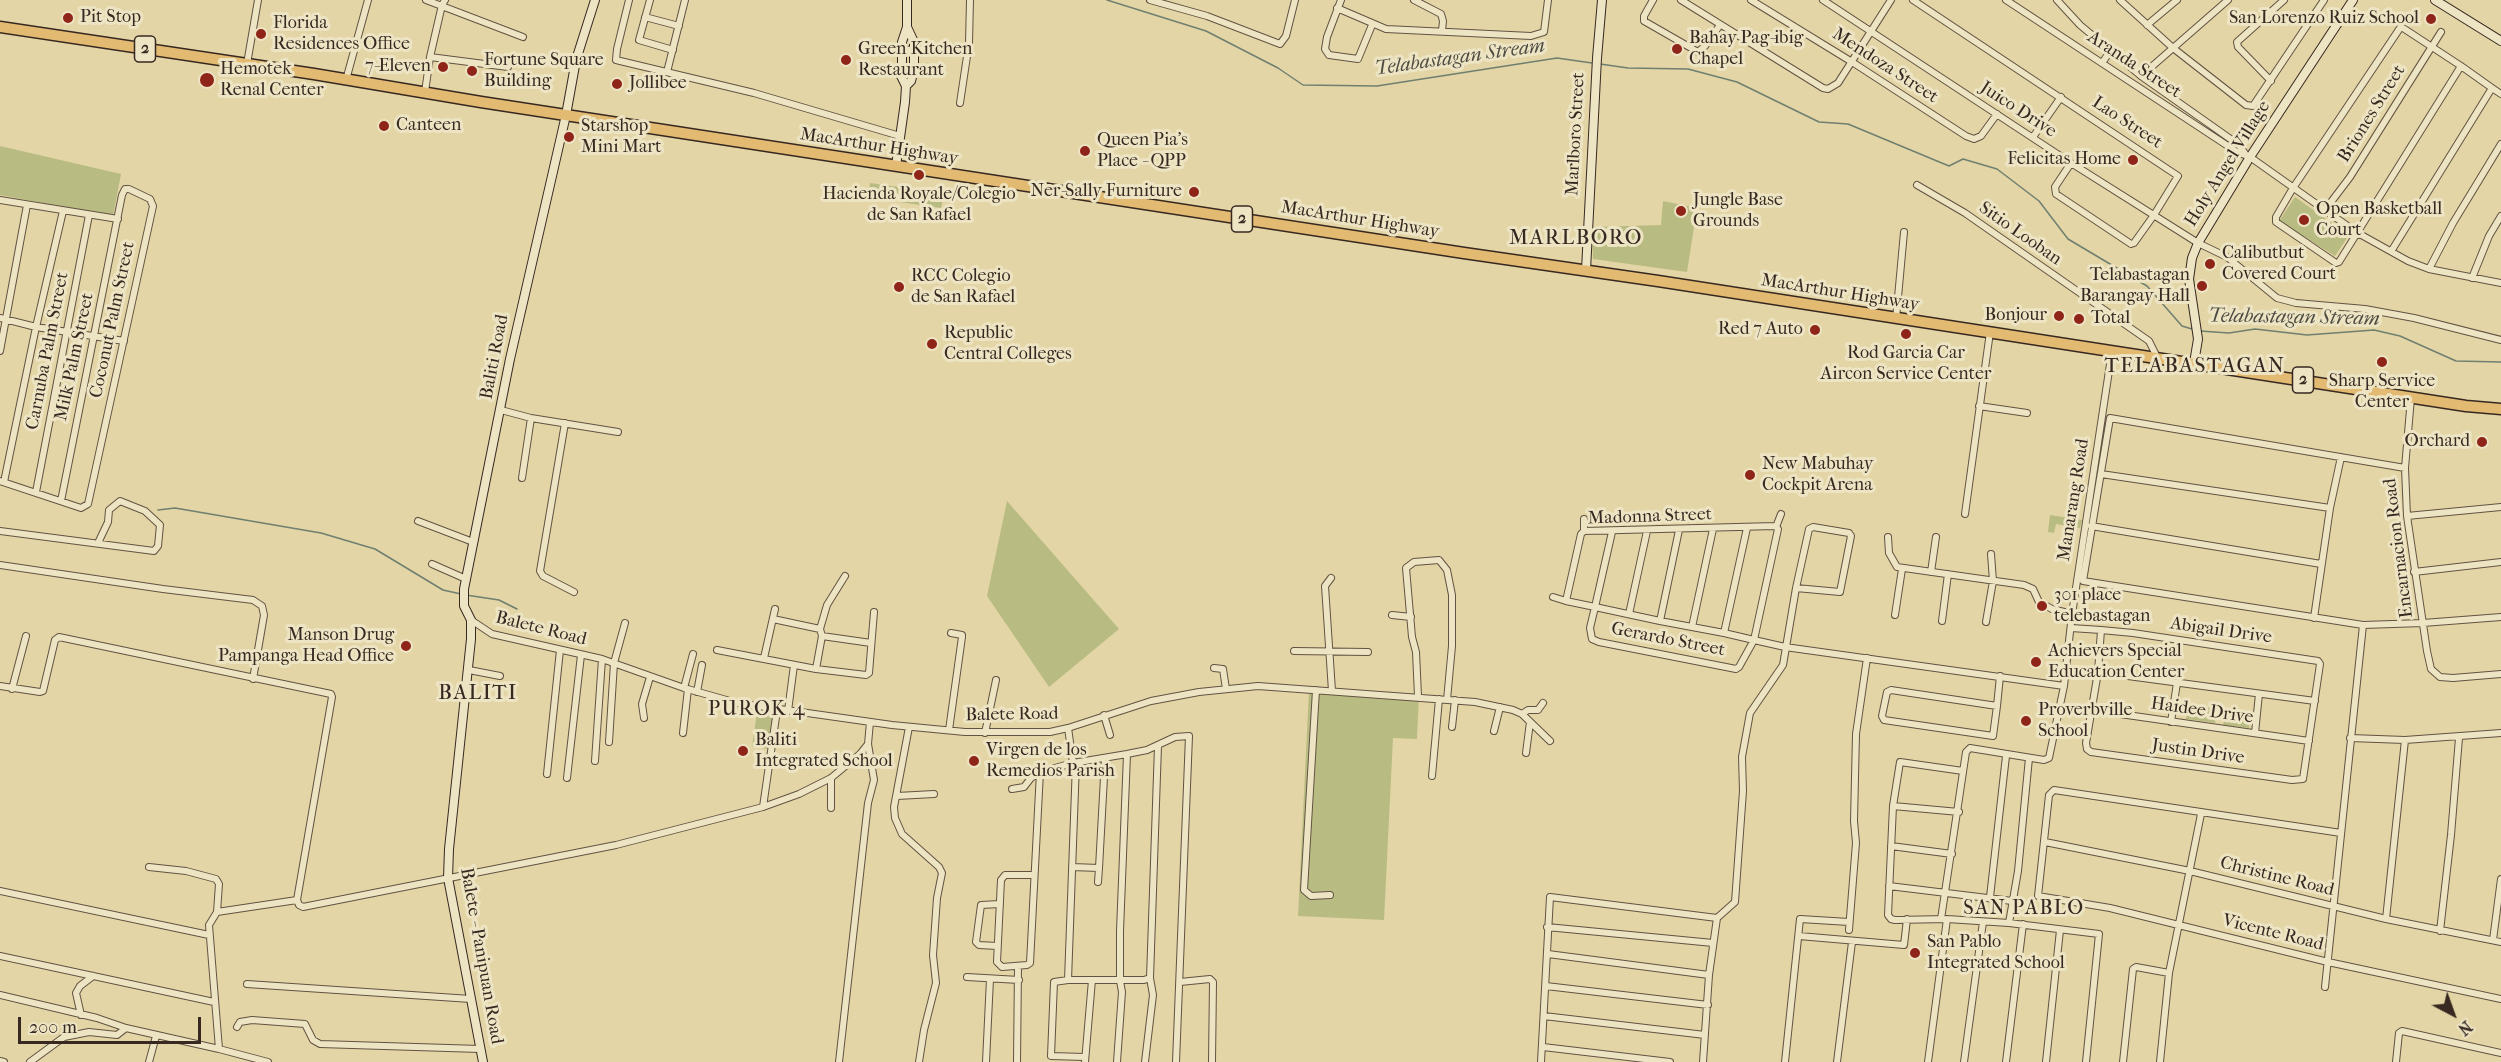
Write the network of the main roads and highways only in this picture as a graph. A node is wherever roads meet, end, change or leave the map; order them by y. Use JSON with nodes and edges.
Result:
{"nodes":[{"id":1,"x":0,"y":27,"type":"edge"},
{"id":2,"x":2501,"y":409,"type":"edge"}],
"edges":[{"from":1,"to":2,"type":"highway","name":"MacArthur Highway","number":"2"}]}
